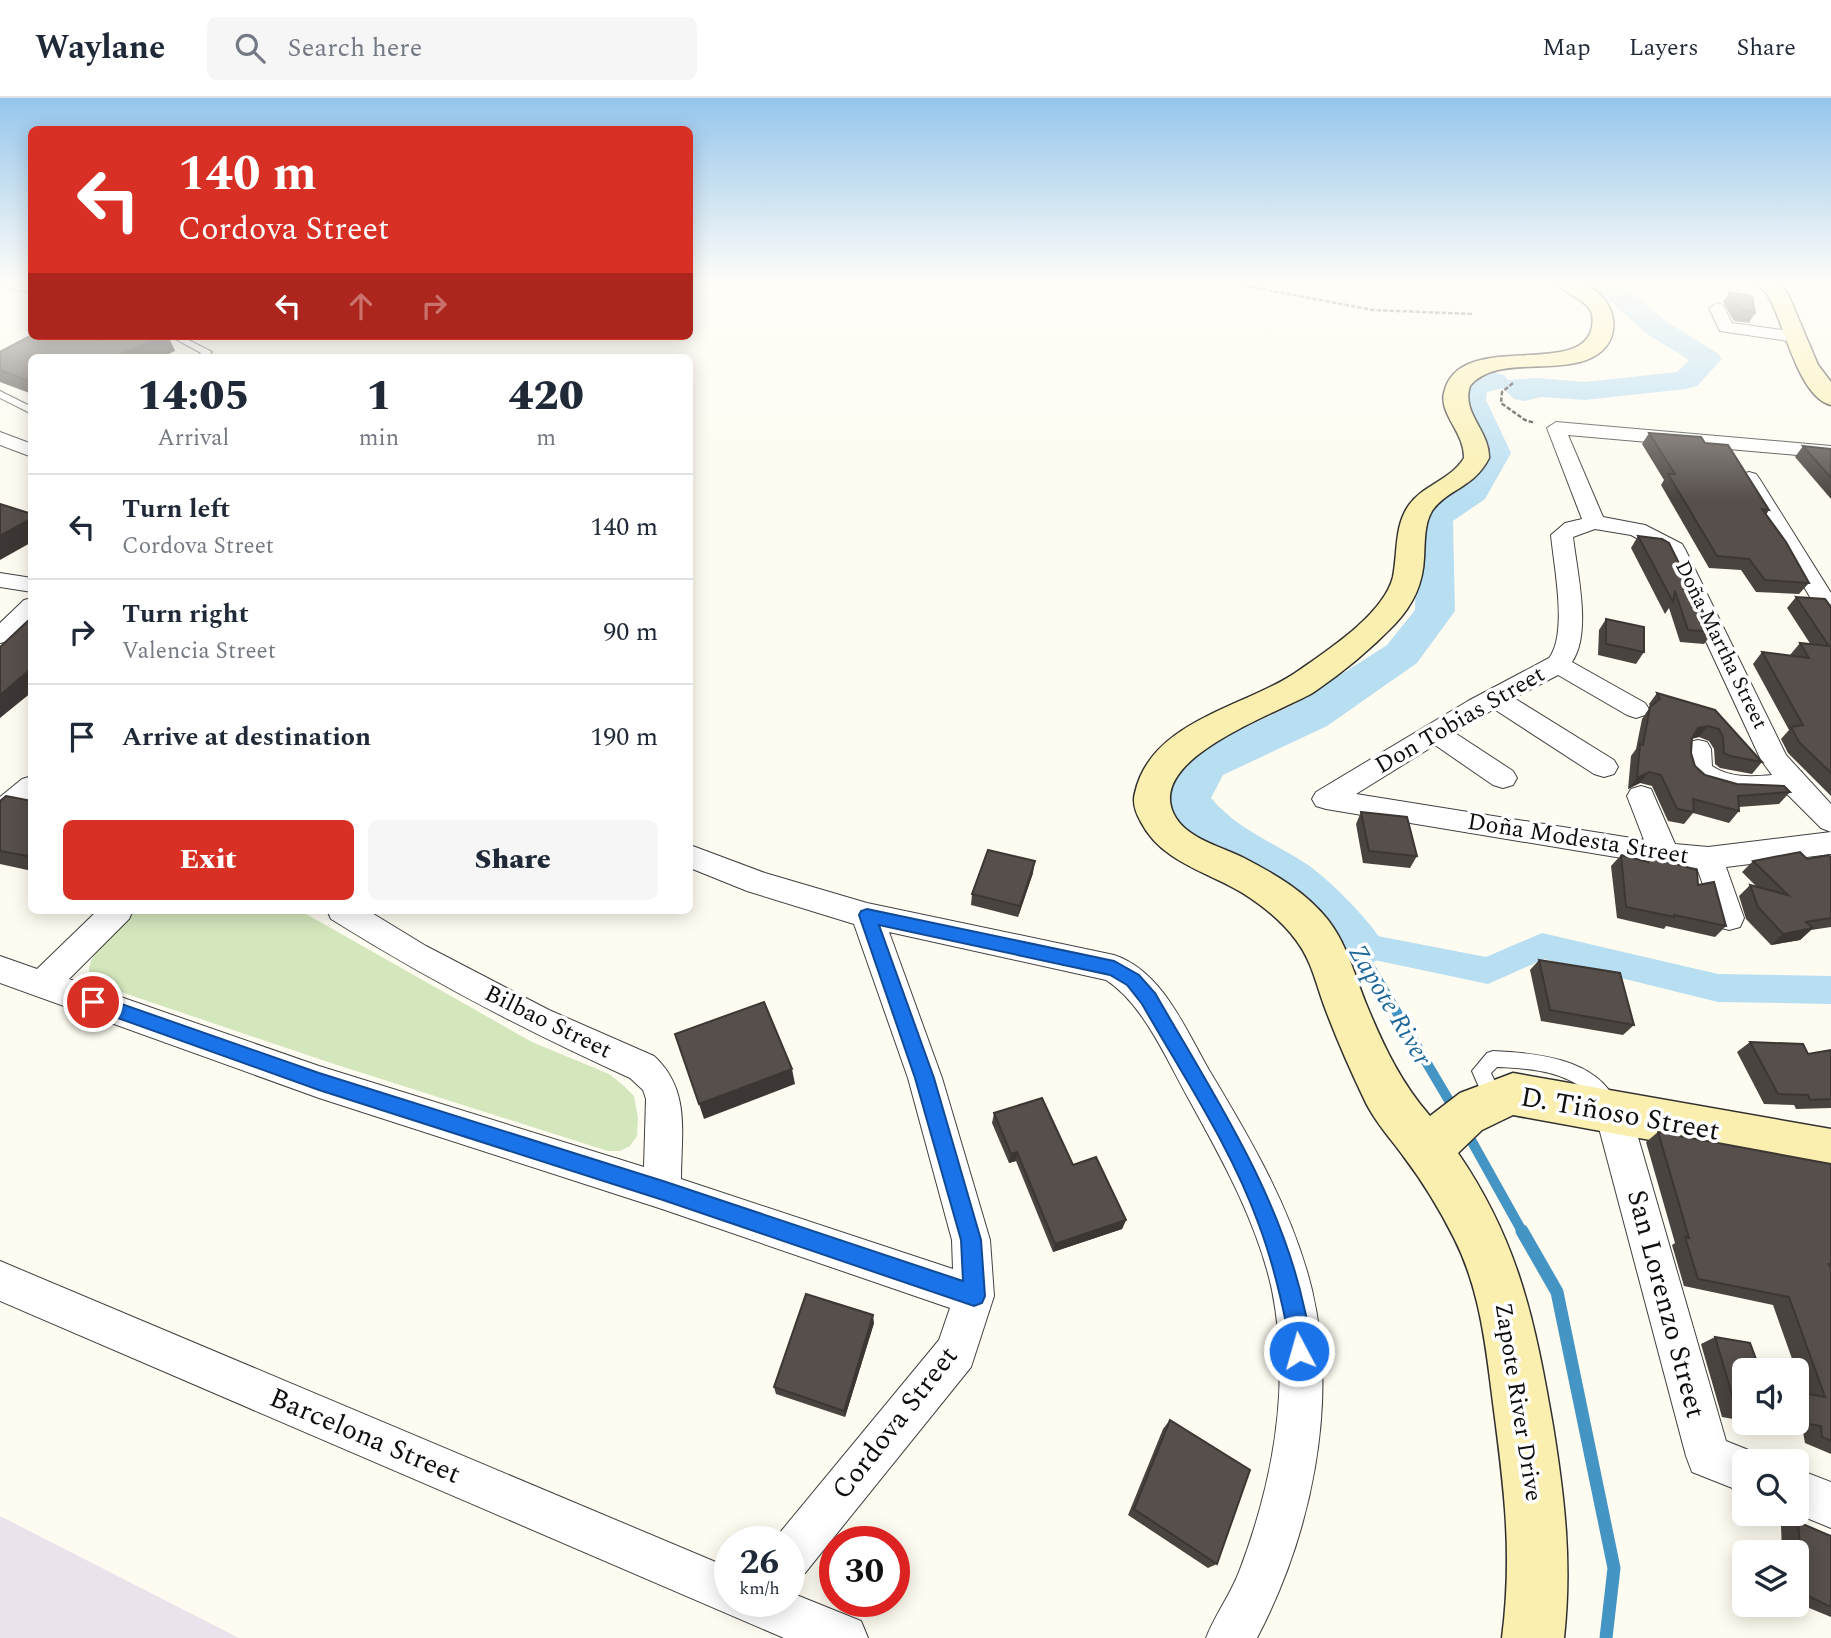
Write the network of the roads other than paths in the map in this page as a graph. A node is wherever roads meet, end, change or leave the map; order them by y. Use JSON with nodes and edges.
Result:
{"nodes":[{"id":1,"x":1574,"y":356,"type":"edge"},
{"id":2,"x":1803,"y":356,"type":"edge"},
{"id":3,"x":0,"y":394,"type":"edge"},
{"id":4,"x":1831,"y":398,"type":"edge"},
{"id":5,"x":28,"y":409,"type":"edge"},
{"id":6,"x":0,"y":421,"type":"edge"},
{"id":7,"x":28,"y":432,"type":"edge"},
{"id":8,"x":0,"y":438,"type":"edge"},
{"id":9,"x":1727,"y":443,"type":"junction"},
{"id":10,"x":28,"y":449,"type":"edge"},
{"id":11,"x":1831,"y":452,"type":"edge"},
{"id":12,"x":1594,"y":522,"type":"junction"},
{"id":13,"x":0,"y":580,"type":"edge"},
{"id":14,"x":28,"y":584,"type":"edge"},
{"id":15,"x":28,"y":609,"type":"edge"},
{"id":16,"x":1831,"y":612,"type":"edge"},
{"id":17,"x":0,"y":635,"type":"edge"},
{"id":18,"x":1558,"y":664,"type":"junction"},
{"id":19,"x":1496,"y":698,"type":"junction"},
{"id":20,"x":1636,"y":709,"type":"dead end"},
{"id":21,"x":1436,"y":733,"type":"junction"},
{"id":22,"x":1698,"y":749,"type":"dead end"},
{"id":23,"x":1604,"y":767,"type":"dead end"},
{"id":24,"x":1503,"y":778,"type":"dead end"},
{"id":25,"x":1794,"y":784,"type":"junction"},
{"id":26,"x":28,"y":789,"type":"edge"},
{"id":27,"x":1641,"y":796,"type":"dead end"},
{"id":28,"x":1326,"y":799,"type":"joint"},
{"id":29,"x":0,"y":813,"type":"edge"},
{"id":30,"x":1831,"y":821,"type":"edge"},
{"id":31,"x":1831,"y":843,"type":"edge"},
{"id":32,"x":1664,"y":854,"type":"junction"},
{"id":33,"x":693,"y":857,"type":"edge"},
{"id":34,"x":1708,"y":858,"type":"junction"},
{"id":35,"x":114,"y":914,"type":"edge"},
{"id":36,"x":349,"y":914,"type":"edge"},
{"id":37,"x":867,"y":915,"type":"junction"},
{"id":38,"x":1729,"y":918,"type":"dead end"},
{"id":39,"x":0,"y":969,"type":"edge"},
{"id":40,"x":43,"y":984,"type":"junction"},
{"id":41,"x":1613,"y":1113,"type":"junction"},
{"id":42,"x":1461,"y":1122,"type":"junction"},
{"id":43,"x":1831,"y":1151,"type":"edge"},
{"id":44,"x":663,"y":1191,"type":"junction"},
{"id":45,"x":0,"y":1281,"type":"edge"},
{"id":46,"x":974,"y":1296,"type":"junction"},
{"id":47,"x":1732,"y":1466,"type":"edge"},
{"id":48,"x":1809,"y":1497,"type":"edge"},
{"id":49,"x":1831,"y":1505,"type":"edge"},
{"id":50,"x":805,"y":1537,"type":"edge"},
{"id":51,"x":714,"y":1585,"type":"edge"},
{"id":52,"x":792,"y":1617,"type":"edge"},
{"id":53,"x":844,"y":1638,"type":"edge"},
{"id":54,"x":1230,"y":1638,"type":"edge"},
{"id":55,"x":1533,"y":1638,"type":"edge"}],
"edges":[{"from":1,"to":42,"type":"street","name":"Zapote River Drive"},
{"from":2,"to":4,"type":"street"},
{"from":3,"to":5,"type":"lane"},
{"from":6,"to":7,"type":"street"},
{"from":8,"to":10,"type":"street"},
{"from":9,"to":11,"type":"street"},
{"from":9,"to":12,"type":"street"},
{"from":9,"to":16,"type":"street"},
{"from":12,"to":18,"type":"street","name":"Don Tobias Street"},
{"from":12,"to":25,"type":"street","name":"Doña Martha Street"},
{"from":13,"to":14,"type":"street"},
{"from":15,"to":17,"type":"street"},
{"from":18,"to":19,"type":"street","name":"Don Tobias Street"},
{"from":18,"to":20,"type":"street"},
{"from":19,"to":21,"type":"street","name":"Don Tobias Street"},
{"from":19,"to":23,"type":"street"},
{"from":21,"to":24,"type":"street"},
{"from":21,"to":28,"type":"street","name":"Don Tobias Street"},
{"from":22,"to":25,"type":"street"},
{"from":25,"to":30,"type":"street","name":"Doña Martha Street"},
{"from":26,"to":29,"type":"street"},
{"from":27,"to":32,"type":"street"},
{"from":28,"to":32,"type":"street","name":"Doña Modesta Street"},
{"from":31,"to":34,"type":"street","name":"Doña Modesta Street"},
{"from":32,"to":34,"type":"street","name":"Doña Modesta Street"},
{"from":33,"to":37,"type":"street"},
{"from":34,"to":38,"type":"street"},
{"from":35,"to":40,"type":"street"},
{"from":36,"to":44,"type":"street","name":"Bilbao Street"},
{"from":37,"to":46,"type":"street","name":"Cordova Street"},
{"from":37,"to":54,"type":"street"},
{"from":39,"to":40,"type":"street"},
{"from":40,"to":44,"type":"street"},
{"from":41,"to":42,"type":"street","name":"D. Tiñoso Street"},
{"from":41,"to":43,"type":"street","name":"D. Tiñoso Street"},
{"from":41,"to":47,"type":"street","name":"San Lorenzo Street"},
{"from":42,"to":55,"type":"street","name":"Zapote River Drive"},
{"from":44,"to":46,"type":"street"},
{"from":45,"to":51,"type":"street","name":"Barcelona Street"},
{"from":46,"to":50,"type":"street","name":"Cordova Street"},
{"from":48,"to":49,"type":"street"},
{"from":52,"to":53,"type":"street"}]}
